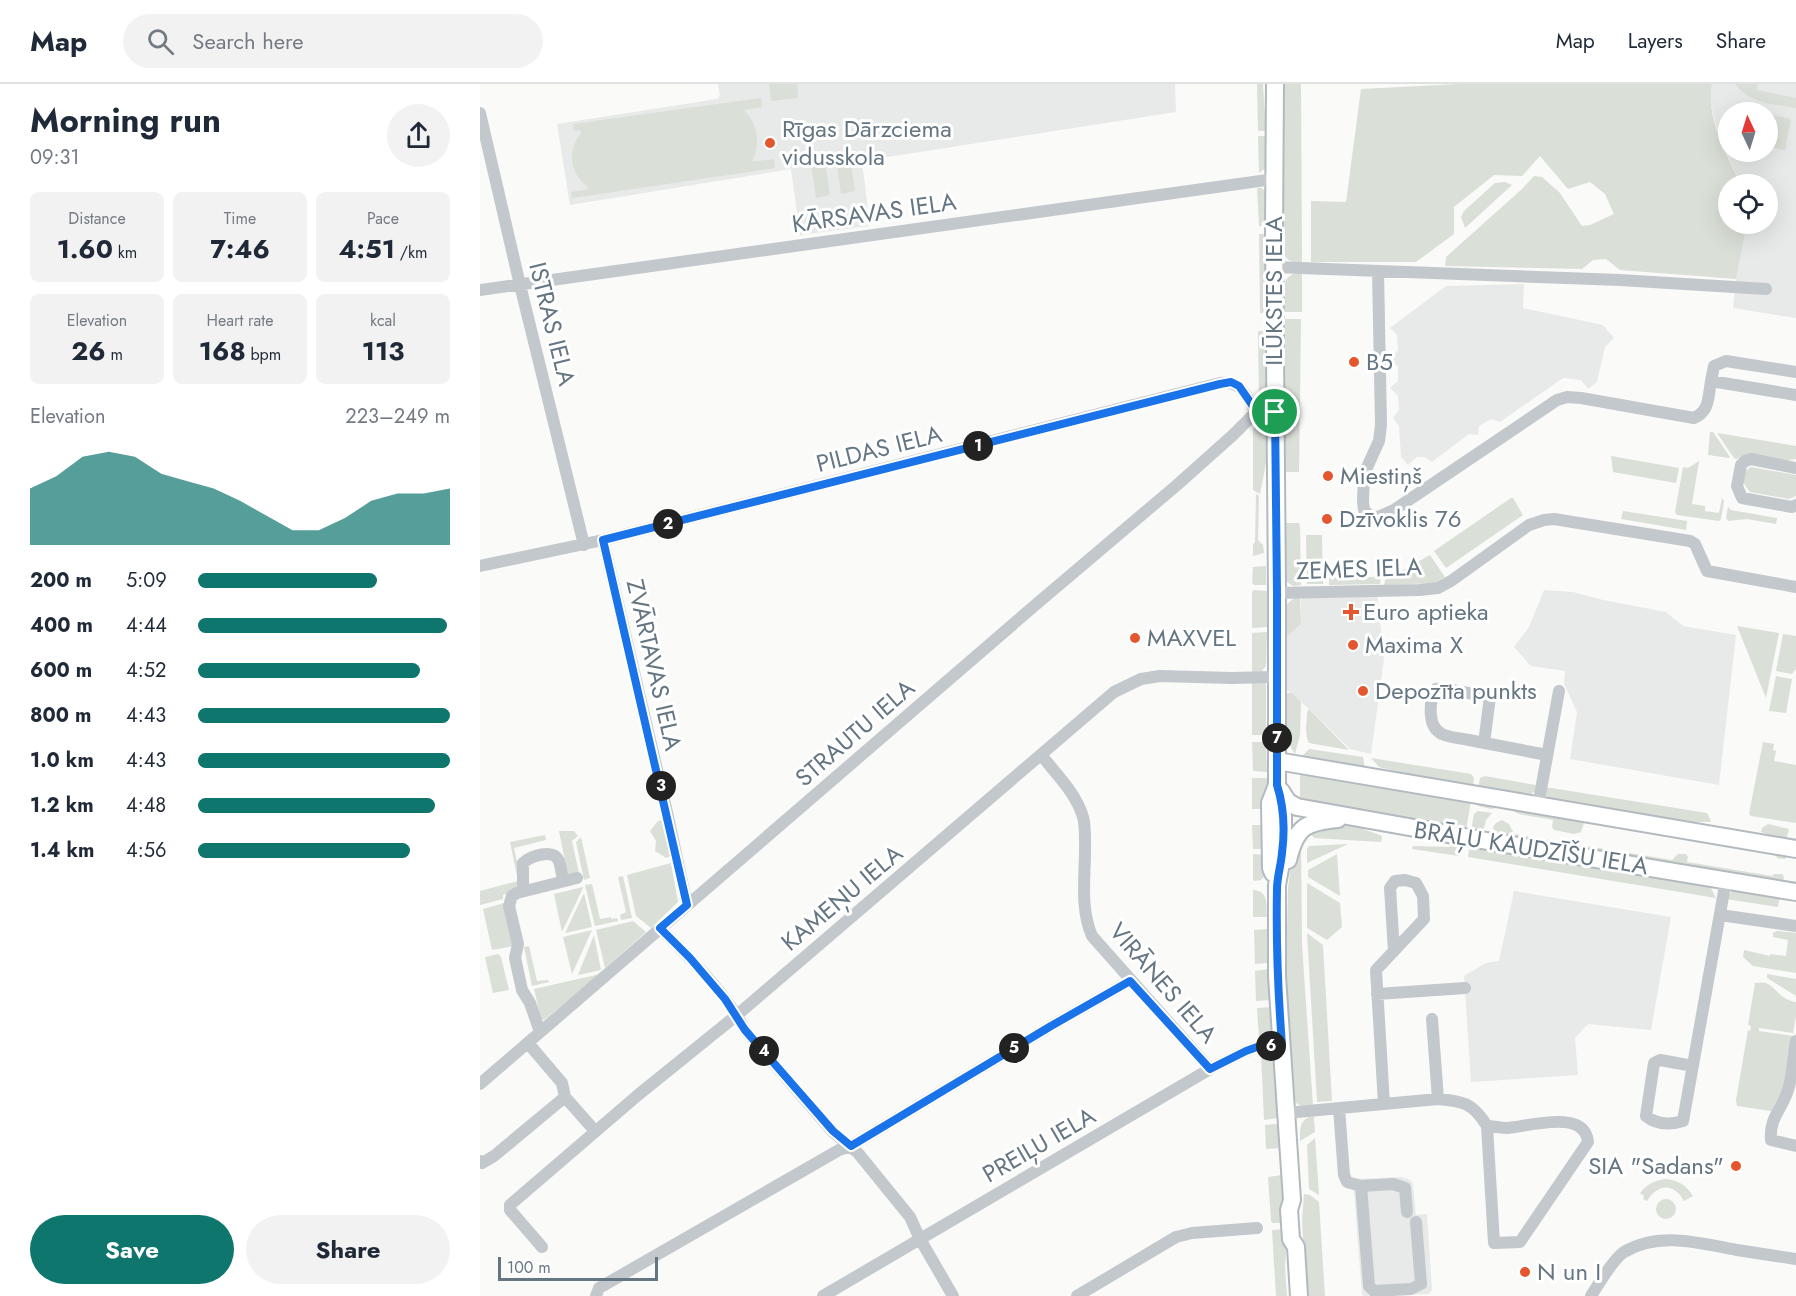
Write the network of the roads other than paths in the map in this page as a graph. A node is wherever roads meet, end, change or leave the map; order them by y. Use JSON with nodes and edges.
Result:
{"nodes":[{"id":1,"x":1275,"y":84,"type":"edge"},
{"id":2,"x":480,"y":113,"type":"edge"},
{"id":3,"x":1274,"y":179,"type":"junction"},
{"id":4,"x":1274,"y":267,"type":"junction"},
{"id":5,"x":1378,"y":272,"type":"junction"},
{"id":6,"x":520,"y":285,"type":"junction"},
{"id":7,"x":480,"y":290,"type":"edge"},
{"id":8,"x":1766,"y":290,"type":"dead end"},
{"id":9,"x":1796,"y":372,"type":"edge"},
{"id":10,"x":1711,"y":381,"type":"junction"},
{"id":11,"x":1796,"y":395,"type":"edge"},
{"id":12,"x":1257,"y":412,"type":"junction"},
{"id":13,"x":1275,"y":412,"type":"junction"},
{"id":14,"x":1796,"y":468,"type":"edge"},
{"id":15,"x":1796,"y":505,"type":"edge"},
{"id":16,"x":603,"y":540,"type":"junction"},
{"id":17,"x":584,"y":544,"type":"junction"},
{"id":18,"x":480,"y":566,"type":"edge"},
{"id":19,"x":1796,"y":587,"type":"edge"},
{"id":20,"x":1277,"y":593,"type":"junction"},
{"id":21,"x":1276,"y":677,"type":"junction"},
{"id":22,"x":1559,"y":692,"type":"dead end"},
{"id":23,"x":1484,"y":743,"type":"junction"},
{"id":24,"x":1547,"y":755,"type":"junction"},
{"id":25,"x":1042,"y":756,"type":"junction"},
{"id":26,"x":1277,"y":761,"type":"junction"},
{"id":27,"x":1277,"y":785,"type":"junction"},
{"id":28,"x":1538,"y":806,"type":"junction"},
{"id":29,"x":1354,"y":818,"type":"junction"},
{"id":30,"x":1796,"y":849,"type":"edge"},
{"id":31,"x":577,"y":878,"type":"dead end"},
{"id":32,"x":1726,"y":880,"type":"junction"},
{"id":33,"x":563,"y":882,"type":"junction"},
{"id":34,"x":1277,"y":885,"type":"junction"},
{"id":35,"x":523,"y":891,"type":"junction"},
{"id":36,"x":1796,"y":892,"type":"edge"},
{"id":37,"x":687,"y":905,"type":"junction"},
{"id":38,"x":1720,"y":915,"type":"junction"},
{"id":39,"x":1796,"y":926,"type":"edge"},
{"id":40,"x":660,"y":928,"type":"junction"},
{"id":41,"x":1394,"y":951,"type":"junction"},
{"id":42,"x":1130,"y":981,"type":"junction"},
{"id":43,"x":1465,"y":988,"type":"dead end"},
{"id":44,"x":1377,"y":994,"type":"junction"},
{"id":45,"x":737,"y":1015,"type":"junction"},
{"id":46,"x":1432,"y":1019,"type":"dead end"},
{"id":47,"x":540,"y":1032,"type":"junction"},
{"id":48,"x":1796,"y":1041,"type":"edge"},
{"id":49,"x":528,"y":1043,"type":"junction"},
{"id":50,"x":1282,"y":1045,"type":"junction"},
{"id":51,"x":1694,"y":1066,"type":"junction"},
{"id":52,"x":1210,"y":1069,"type":"junction"},
{"id":53,"x":480,"y":1084,"type":"edge"},
{"id":54,"x":566,"y":1097,"type":"junction"},
{"id":55,"x":1438,"y":1098,"type":"junction"},
{"id":56,"x":1384,"y":1104,"type":"junction"},
{"id":57,"x":1339,"y":1108,"type":"junction"},
{"id":58,"x":1286,"y":1113,"type":"junction"},
{"id":59,"x":1487,"y":1126,"type":"junction"},
{"id":60,"x":595,"y":1131,"type":"junction"},
{"id":61,"x":851,"y":1146,"type":"junction"},
{"id":62,"x":1796,"y":1146,"type":"edge"},
{"id":63,"x":480,"y":1161,"type":"edge"},
{"id":64,"x":1361,"y":1186,"type":"junction"},
{"id":65,"x":1407,"y":1212,"type":"dead end"},
{"id":66,"x":1416,"y":1222,"type":"dead end"},
{"id":67,"x":1257,"y":1228,"type":"dead end"},
{"id":68,"x":920,"y":1239,"type":"junction"},
{"id":69,"x":542,"y":1247,"type":"dead end"},
{"id":70,"x":1796,"y":1259,"type":"edge"},
{"id":71,"x":596,"y":1296,"type":"edge"},
{"id":72,"x":823,"y":1296,"type":"edge"},
{"id":73,"x":953,"y":1296,"type":"edge"},
{"id":74,"x":1077,"y":1296,"type":"edge"},
{"id":75,"x":1299,"y":1296,"type":"edge"},
{"id":76,"x":1591,"y":1296,"type":"edge"}],
"edges":[{"from":1,"to":3,"type":"street","name":"ILŪKSTES IELA"},
{"from":2,"to":6,"type":"street","name":"ISTRAS IELA"},
{"from":3,"to":4,"type":"street","name":"ILŪKSTES IELA"},
{"from":3,"to":6,"type":"street","name":"KĀRSAVAS IELA"},
{"from":4,"to":5,"type":"street"},
{"from":4,"to":13,"type":"street","name":"ILŪKSTES IELA"},
{"from":5,"to":8,"type":"street"},
{"from":5,"to":10,"type":"street"},
{"from":6,"to":7,"type":"street","name":"KĀRSAVAS IELA"},
{"from":6,"to":17,"type":"street","name":"ISTRAS IELA"},
{"from":9,"to":10,"type":"street"},
{"from":10,"to":11,"type":"street"},
{"from":12,"to":13,"type":"street"},
{"from":12,"to":16,"type":"street","name":"PILDAS IELA"},
{"from":12,"to":37,"type":"street","name":"STRAUTU IELA"},
{"from":13,"to":20,"type":"street","name":"ILŪKSTES IELA"},
{"from":14,"to":15,"type":"street"},
{"from":16,"to":17,"type":"street","name":"PILDAS IELA"},
{"from":16,"to":37,"type":"street","name":"ZVĀRTAVAS IELA"},
{"from":17,"to":18,"type":"street","name":"PILDAS IELA"},
{"from":19,"to":20,"type":"street","name":"ZEMES IELA"},
{"from":20,"to":21,"type":"street","name":"ILŪKSTES IELA"},
{"from":21,"to":25,"type":"street","name":"KAMEŅU IELA"},
{"from":21,"to":26,"type":"street","name":"ILŪKSTES IELA"},
{"from":22,"to":24,"type":"street"},
{"from":23,"to":23,"type":"street"},
{"from":23,"to":24,"type":"street"},
{"from":24,"to":28,"type":"street"},
{"from":25,"to":42,"type":"street","name":"VIRĀNES IELA"},
{"from":25,"to":45,"type":"street","name":"KAMEŅU IELA"},
{"from":26,"to":27,"type":"street","name":"ILŪKSTES IELA"},
{"from":26,"to":28,"type":"street","name":"BRĀĻU KAUDZĪŠU IELA"},
{"from":27,"to":29,"type":"street","name":"BRĀĻU KAUDZĪŠU IELA"},
{"from":27,"to":34,"type":"street","name":"ILŪKSTES IELA"},
{"from":28,"to":30,"type":"street","name":"BRĀĻU KAUDZĪŠU IELA"},
{"from":29,"to":32,"type":"street","name":"BRĀĻU KAUDZĪŠU IELA"},
{"from":29,"to":34,"type":"street"},
{"from":31,"to":33,"type":"street"},
{"from":32,"to":36,"type":"street","name":"BRĀĻU KAUDZĪŠU IELA"},
{"from":32,"to":38,"type":"street"},
{"from":33,"to":35,"type":"street"},
{"from":33,"to":35,"type":"street"},
{"from":34,"to":50,"type":"street","name":"ILŪKSTES IELA"},
{"from":35,"to":47,"type":"street"},
{"from":37,"to":40,"type":"street","name":"STRAUTU IELA"},
{"from":38,"to":39,"type":"street"},
{"from":38,"to":51,"type":"street"},
{"from":40,"to":45,"type":"street"},
{"from":40,"to":47,"type":"street","name":"STRAUTU IELA"},
{"from":41,"to":41,"type":"street"},
{"from":41,"to":44,"type":"street"},
{"from":42,"to":52,"type":"street","name":"VIRĀNES IELA"},
{"from":42,"to":61,"type":"street"},
{"from":43,"to":44,"type":"street"},
{"from":44,"to":56,"type":"street"},
{"from":45,"to":60,"type":"street","name":"KAMEŅU IELA"},
{"from":45,"to":61,"type":"street"},
{"from":46,"to":55,"type":"street"},
{"from":47,"to":49,"type":"street","name":"STRAUTU IELA"},
{"from":48,"to":62,"type":"street"},
{"from":49,"to":53,"type":"street","name":"STRAUTU IELA"},
{"from":49,"to":54,"type":"street"},
{"from":50,"to":52,"type":"street","name":"PREIĻU IELA"},
{"from":50,"to":58,"type":"street","name":"ILŪKSTES IELA"},
{"from":51,"to":51,"type":"street"},
{"from":52,"to":68,"type":"street","name":"PREIĻU IELA"},
{"from":54,"to":60,"type":"street"},
{"from":54,"to":63,"type":"street"},
{"from":55,"to":56,"type":"street"},
{"from":55,"to":59,"type":"street"},
{"from":56,"to":57,"type":"street"},
{"from":57,"to":58,"type":"street"},
{"from":57,"to":64,"type":"street"},
{"from":58,"to":75,"type":"street","name":"ILŪKSTES IELA"},
{"from":59,"to":59,"type":"street"},
{"from":60,"to":69,"type":"street","name":"KAMEŅU IELA"},
{"from":61,"to":68,"type":"street"},
{"from":61,"to":71,"type":"street"},
{"from":64,"to":65,"type":"street"},
{"from":64,"to":66,"type":"street"},
{"from":67,"to":74,"type":"street"},
{"from":68,"to":72,"type":"street","name":"PREIĻU IELA"},
{"from":68,"to":73,"type":"street"},
{"from":70,"to":76,"type":"street"}]}
